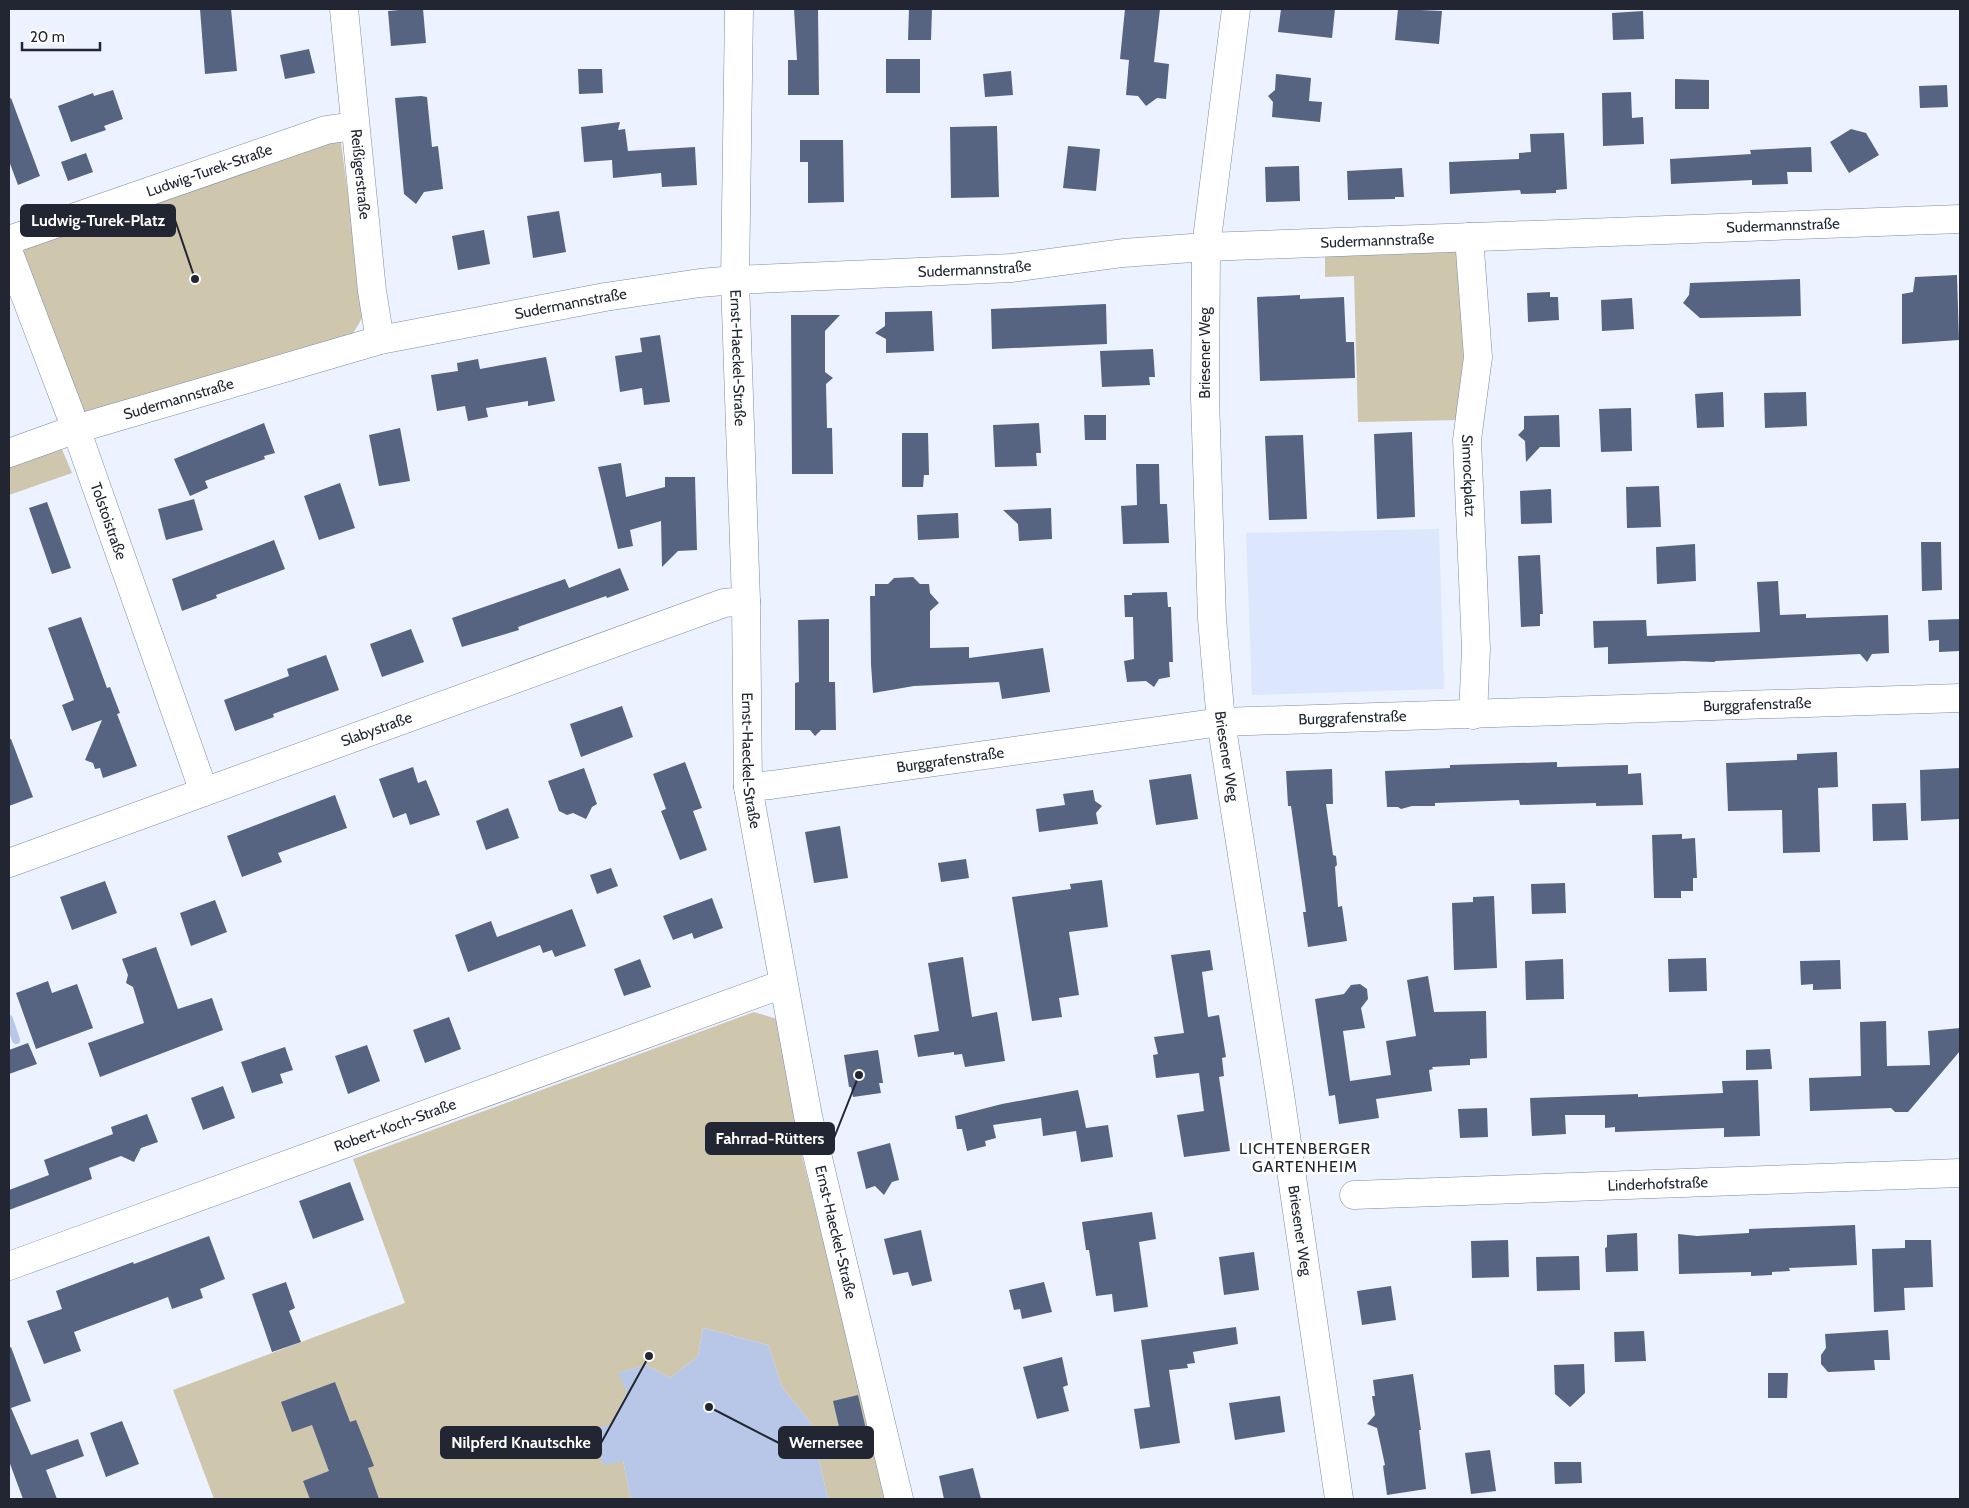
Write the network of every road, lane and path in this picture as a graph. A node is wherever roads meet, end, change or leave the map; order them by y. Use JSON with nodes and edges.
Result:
{"nodes":[{"id":1,"x":344,"y":9,"type":"edge"},
{"id":2,"x":739,"y":9,"type":"edge"},
{"id":3,"x":1236,"y":9,"type":"edge"},
{"id":4,"x":354,"y":126,"type":"junction"},
{"id":5,"x":1960,"y":219,"type":"edge"},
{"id":6,"x":1469,"y":237,"type":"junction"},
{"id":7,"x":9,"y":240,"type":"edge"},
{"id":8,"x":1206,"y":247,"type":"junction"},
{"id":9,"x":9,"y":253,"type":"edge"},
{"id":10,"x":735,"y":280,"type":"junction"},
{"id":11,"x":380,"y":340,"type":"junction"},
{"id":12,"x":76,"y":429,"type":"junction"},
{"id":13,"x":9,"y":453,"type":"edge"},
{"id":14,"x":746,"y":601,"type":"junction"},
{"id":15,"x":1960,"y":698,"type":"edge"},
{"id":16,"x":1473,"y":715,"type":"junction"},
{"id":17,"x":1222,"y":722,"type":"junction"},
{"id":18,"x":748,"y":787,"type":"junction"},
{"id":19,"x":204,"y":792,"type":"junction"},
{"id":20,"x":9,"y":862,"type":"edge"},
{"id":21,"x":783,"y":984,"type":"junction"},
{"id":22,"x":1960,"y":1173,"type":"edge"},
{"id":23,"x":1354,"y":1195,"type":"dead end"},
{"id":24,"x":9,"y":1266,"type":"edge"},
{"id":25,"x":898,"y":1499,"type":"edge"},
{"id":26,"x":1339,"y":1499,"type":"edge"}],
"edges":[{"from":1,"to":4,"type":"street","name":"Reißigerstraße"},
{"from":2,"to":10,"type":"street","name":"Ernst-Haeckel-Straße"},
{"from":3,"to":8,"type":"street","name":"Briesener Weg"},
{"from":4,"to":7,"type":"street","name":"Ludwig-Turek-Straße"},
{"from":4,"to":11,"type":"street","name":"Reißigerstraße"},
{"from":5,"to":6,"type":"street","name":"Sudermannstraße"},
{"from":6,"to":8,"type":"street","name":"Sudermannstraße"},
{"from":6,"to":16,"type":"street","name":"Simrockplatz"},
{"from":8,"to":10,"type":"street","name":"Sudermannstraße"},
{"from":8,"to":17,"type":"street","name":"Briesener Weg"},
{"from":9,"to":12,"type":"street","name":"Tolstoistraße"},
{"from":10,"to":11,"type":"street","name":"Sudermannstraße"},
{"from":10,"to":14,"type":"street","name":"Ernst-Haeckel-Straße"},
{"from":11,"to":12,"type":"street","name":"Sudermannstraße"},
{"from":12,"to":13,"type":"street","name":"Sudermannstraße"},
{"from":12,"to":19,"type":"street","name":"Tolstoistraße"},
{"from":14,"to":18,"type":"street","name":"Ernst-Haeckel-Straße"},
{"from":14,"to":19,"type":"street","name":"Slabystraße"},
{"from":15,"to":16,"type":"street","name":"Burggrafenstraße"},
{"from":16,"to":17,"type":"street","name":"Burggrafenstraße"},
{"from":17,"to":18,"type":"street","name":"Burggrafenstraße"},
{"from":17,"to":26,"type":"street","name":"Briesener Weg"},
{"from":18,"to":21,"type":"street","name":"Ernst-Haeckel-Straße"},
{"from":19,"to":20,"type":"street","name":"Slabystraße"},
{"from":21,"to":24,"type":"street","name":"Robert-Koch-Straße"},
{"from":21,"to":25,"type":"street","name":"Ernst-Haeckel-Straße"},
{"from":22,"to":23,"type":"street","name":"Linderhofstraße"}]}
